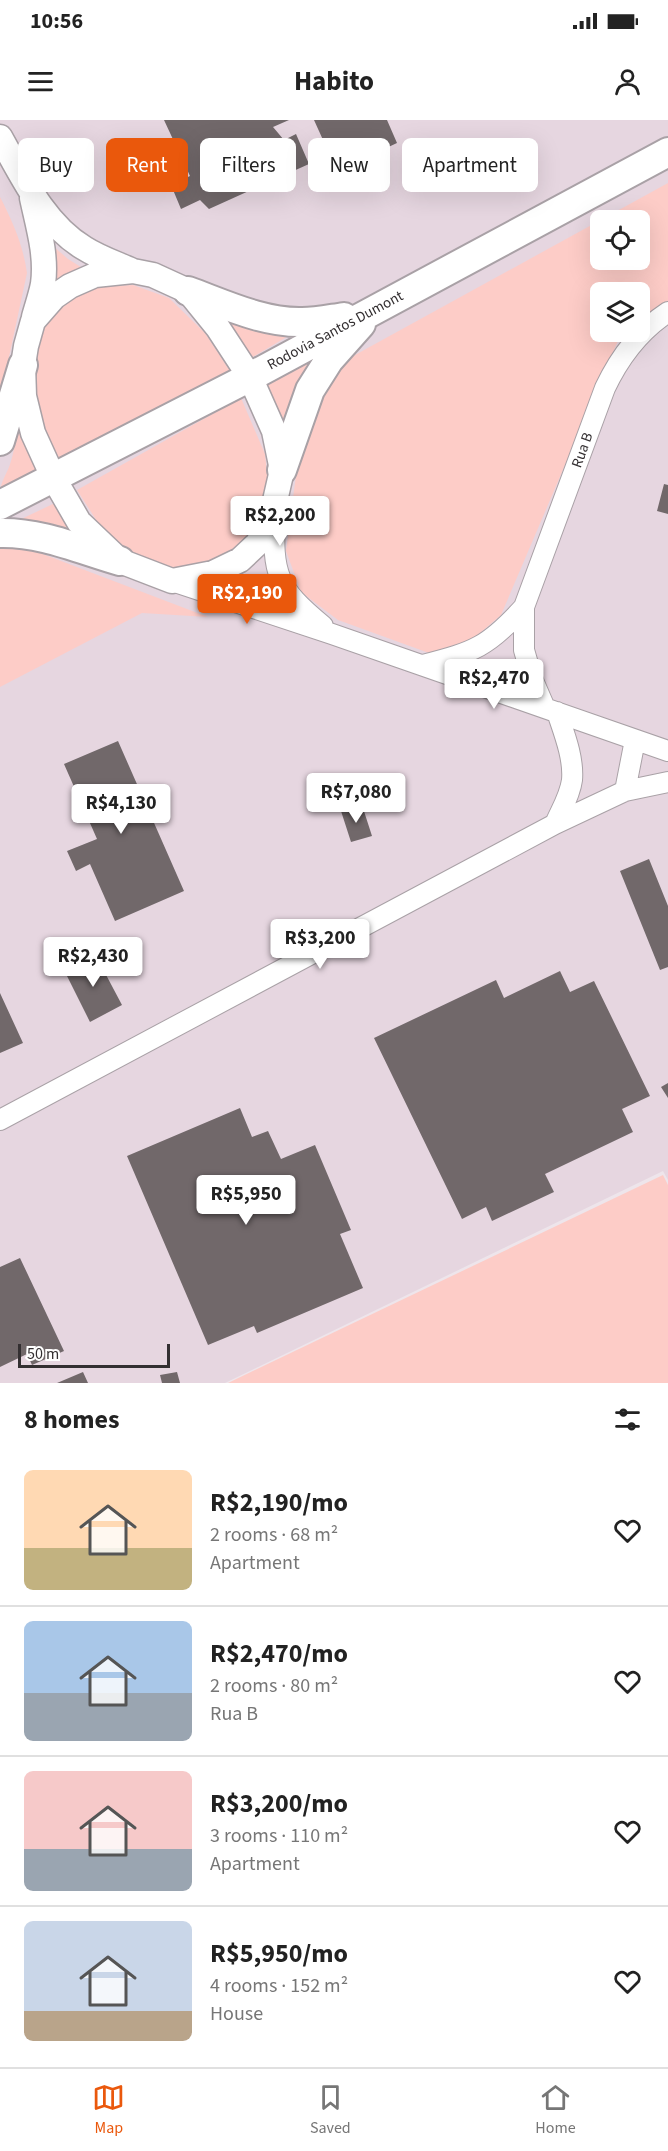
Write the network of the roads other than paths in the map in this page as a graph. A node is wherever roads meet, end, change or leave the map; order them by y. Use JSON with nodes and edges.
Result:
{"nodes":[{"id":1,"x":0,"y":137,"type":"edge"},
{"id":2,"x":668,"y":152,"type":"edge"},
{"id":3,"x":31,"y":193,"type":"junction"},
{"id":4,"x":133,"y":270,"type":"junction"},
{"id":5,"x":188,"y":291,"type":"junction"},
{"id":6,"x":375,"y":308,"type":"junction"},
{"id":7,"x":668,"y":312,"type":"edge"},
{"id":8,"x":33,"y":321,"type":"junction"},
{"id":9,"x":23,"y":365,"type":"junction"},
{"id":10,"x":250,"y":376,"type":"junction"},
{"id":11,"x":0,"y":441,"type":"edge"},
{"id":12,"x":282,"y":470,"type":"junction"},
{"id":13,"x":53,"y":477,"type":"junction"},
{"id":14,"x":0,"y":506,"type":"edge"},
{"id":15,"x":275,"y":507,"type":"junction"},
{"id":16,"x":0,"y":533,"type":"edge"},
{"id":17,"x":120,"y":561,"type":"junction"},
{"id":18,"x":172,"y":581,"type":"junction"},
{"id":19,"x":524,"y":607,"type":"junction"},
{"id":20,"x":332,"y":634,"type":"junction"},
{"id":21,"x":423,"y":665,"type":"junction"},
{"id":22,"x":551,"y":710,"type":"junction"},
{"id":23,"x":635,"y":740,"type":"junction"},
{"id":24,"x":668,"y":751,"type":"edge"},
{"id":25,"x":668,"y":782,"type":"edge"},
{"id":26,"x":625,"y":791,"type":"junction"},
{"id":27,"x":555,"y":824,"type":"junction"},
{"id":28,"x":0,"y":1120,"type":"edge"}],
"edges":[{"from":1,"to":3,"type":"main road"},
{"from":2,"to":6,"type":"highway","name":"Rodovia Santos Dumont"},
{"from":3,"to":4,"type":"main road"},
{"from":3,"to":8,"type":"main road"},
{"from":4,"to":5,"type":"main road"},
{"from":4,"to":8,"type":"main road"},
{"from":5,"to":6,"type":"highway"},
{"from":5,"to":10,"type":"main road"},
{"from":6,"to":10,"type":"highway","name":"Rodovia Santos Dumont"},
{"from":6,"to":12,"type":"highway"},
{"from":7,"to":19,"type":"street","name":"Rua B"},
{"from":8,"to":9,"type":"main road"},
{"from":9,"to":11,"type":"highway"},
{"from":9,"to":13,"type":"main road"},
{"from":10,"to":12,"type":"main road"},
{"from":10,"to":13,"type":"highway","name":"Rodovia Santos Dumont"},
{"from":12,"to":15,"type":"main road"},
{"from":13,"to":14,"type":"highway","name":"Rodovia Santos Dumont"},
{"from":13,"to":17,"type":"main road"},
{"from":15,"to":18,"type":"main road"},
{"from":15,"to":20,"type":"street"},
{"from":16,"to":17,"type":"highway"},
{"from":17,"to":18,"type":"main road"},
{"from":18,"to":20,"type":"street"},
{"from":19,"to":21,"type":"street"},
{"from":19,"to":22,"type":"street"},
{"from":20,"to":21,"type":"street"},
{"from":21,"to":22,"type":"street"},
{"from":22,"to":23,"type":"street"},
{"from":22,"to":27,"type":"street"},
{"from":23,"to":24,"type":"street"},
{"from":23,"to":26,"type":"street"},
{"from":25,"to":26,"type":"street"},
{"from":26,"to":27,"type":"street"},
{"from":27,"to":28,"type":"street"}]}
